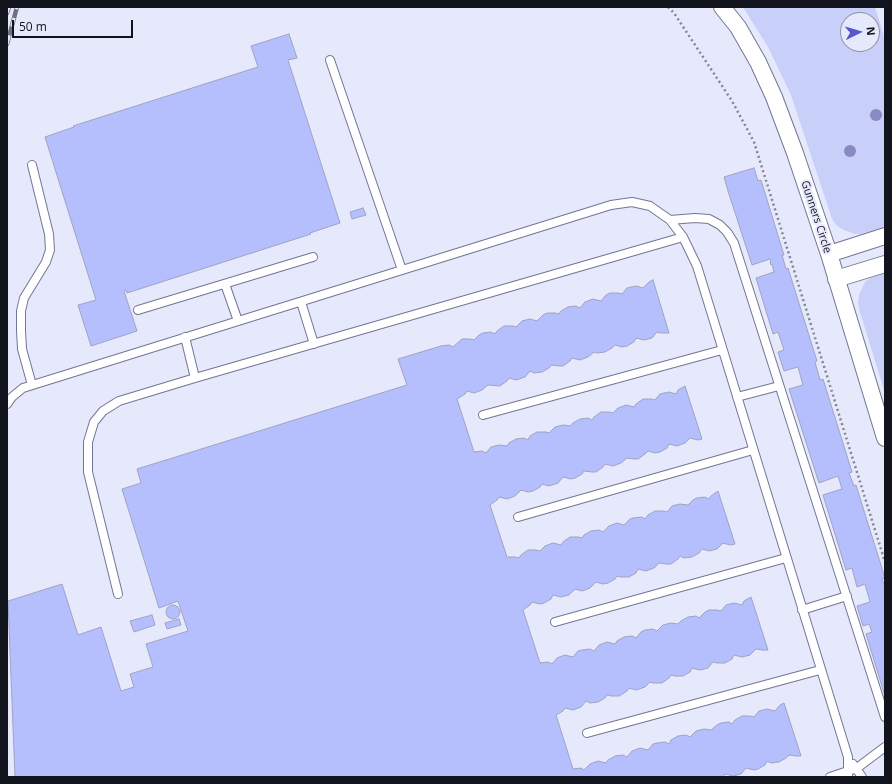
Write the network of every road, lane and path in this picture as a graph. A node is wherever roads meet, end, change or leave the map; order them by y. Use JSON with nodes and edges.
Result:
{"nodes":[{"id":1,"x":668,"y":7,"type":"edge"},
{"id":2,"x":722,"y":7,"type":"edge"},
{"id":3,"x":330,"y":60,"type":"dead end"},
{"id":4,"x":32,"y":165,"type":"dead end"},
{"id":5,"x":670,"y":220,"type":"junction"},
{"id":6,"x":885,"y":236,"type":"edge"},
{"id":7,"x":683,"y":237,"type":"junction"},
{"id":8,"x":829,"y":254,"type":"junction"},
{"id":9,"x":313,"y":257,"type":"dead end"},
{"id":10,"x":885,"y":264,"type":"edge"},
{"id":11,"x":402,"y":270,"type":"junction"},
{"id":12,"x":836,"y":279,"type":"junction"},
{"id":13,"x":225,"y":284,"type":"junction"},
{"id":14,"x":301,"y":302,"type":"junction"},
{"id":15,"x":138,"y":310,"type":"dead end"},
{"id":16,"x":238,"y":321,"type":"junction"},
{"id":17,"x":185,"y":337,"type":"junction"},
{"id":18,"x":314,"y":344,"type":"junction"},
{"id":19,"x":722,"y":350,"type":"junction"},
{"id":20,"x":195,"y":378,"type":"junction"},
{"id":21,"x":32,"y":385,"type":"junction"},
{"id":22,"x":779,"y":386,"type":"junction"},
{"id":23,"x":737,"y":397,"type":"junction"},
{"id":24,"x":7,"y":404,"type":"edge"},
{"id":25,"x":483,"y":415,"type":"dead end"},
{"id":26,"x":885,"y":438,"type":"edge"},
{"id":27,"x":753,"y":450,"type":"junction"},
{"id":28,"x":518,"y":517,"type":"dead end"},
{"id":29,"x":786,"y":558,"type":"junction"},
{"id":30,"x":885,"y":562,"type":"edge"},
{"id":31,"x":118,"y":594,"type":"dead end"},
{"id":32,"x":847,"y":596,"type":"junction"},
{"id":33,"x":802,"y":610,"type":"junction"},
{"id":34,"x":555,"y":622,"type":"dead end"},
{"id":35,"x":820,"y":670,"type":"junction"},
{"id":36,"x":885,"y":717,"type":"edge"},
{"id":37,"x":587,"y":733,"type":"dead end"},
{"id":38,"x":885,"y":748,"type":"edge"},
{"id":39,"x":848,"y":757,"type":"junction"},
{"id":40,"x":857,"y":768,"type":"junction"},
{"id":41,"x":847,"y":774,"type":"edge"},
{"id":42,"x":830,"y":777,"type":"edge"},
{"id":43,"x":862,"y":777,"type":"edge"}],
"edges":[{"from":1,"to":30,"type":"path"},
{"from":2,"to":8,"type":"street","name":"Gunners Circle"},
{"from":3,"to":11,"type":"lane"},
{"from":4,"to":21,"type":"lane"},
{"from":5,"to":7,"type":"lane"},
{"from":5,"to":11,"type":"lane"},
{"from":5,"to":22,"type":"lane"},
{"from":6,"to":8,"type":"street"},
{"from":7,"to":18,"type":"lane"},
{"from":7,"to":19,"type":"lane"},
{"from":8,"to":12,"type":"street","name":"Gunners Circle"},
{"from":9,"to":13,"type":"lane"},
{"from":10,"to":12,"type":"street"},
{"from":11,"to":14,"type":"lane"},
{"from":12,"to":26,"type":"street","name":"Gunners Circle"},
{"from":13,"to":15,"type":"lane"},
{"from":13,"to":16,"type":"lane"},
{"from":14,"to":16,"type":"lane"},
{"from":14,"to":18,"type":"lane"},
{"from":16,"to":17,"type":"lane"},
{"from":17,"to":20,"type":"lane"},
{"from":17,"to":21,"type":"lane"},
{"from":18,"to":20,"type":"lane"},
{"from":19,"to":23,"type":"lane"},
{"from":19,"to":25,"type":"lane"},
{"from":20,"to":31,"type":"lane"},
{"from":21,"to":24,"type":"lane"},
{"from":22,"to":23,"type":"lane"},
{"from":22,"to":32,"type":"lane"},
{"from":23,"to":27,"type":"lane"},
{"from":27,"to":28,"type":"lane"},
{"from":27,"to":29,"type":"lane"},
{"from":29,"to":33,"type":"lane"},
{"from":29,"to":34,"type":"lane"},
{"from":32,"to":33,"type":"lane"},
{"from":32,"to":36,"type":"lane"},
{"from":33,"to":35,"type":"lane"},
{"from":35,"to":37,"type":"lane"},
{"from":35,"to":39,"type":"lane"},
{"from":38,"to":40,"type":"lane"},
{"from":39,"to":40,"type":"lane"},
{"from":39,"to":41,"type":"lane"},
{"from":40,"to":41,"type":"lane"},
{"from":40,"to":43,"type":"lane"},
{"from":41,"to":42,"type":"lane"}]}
